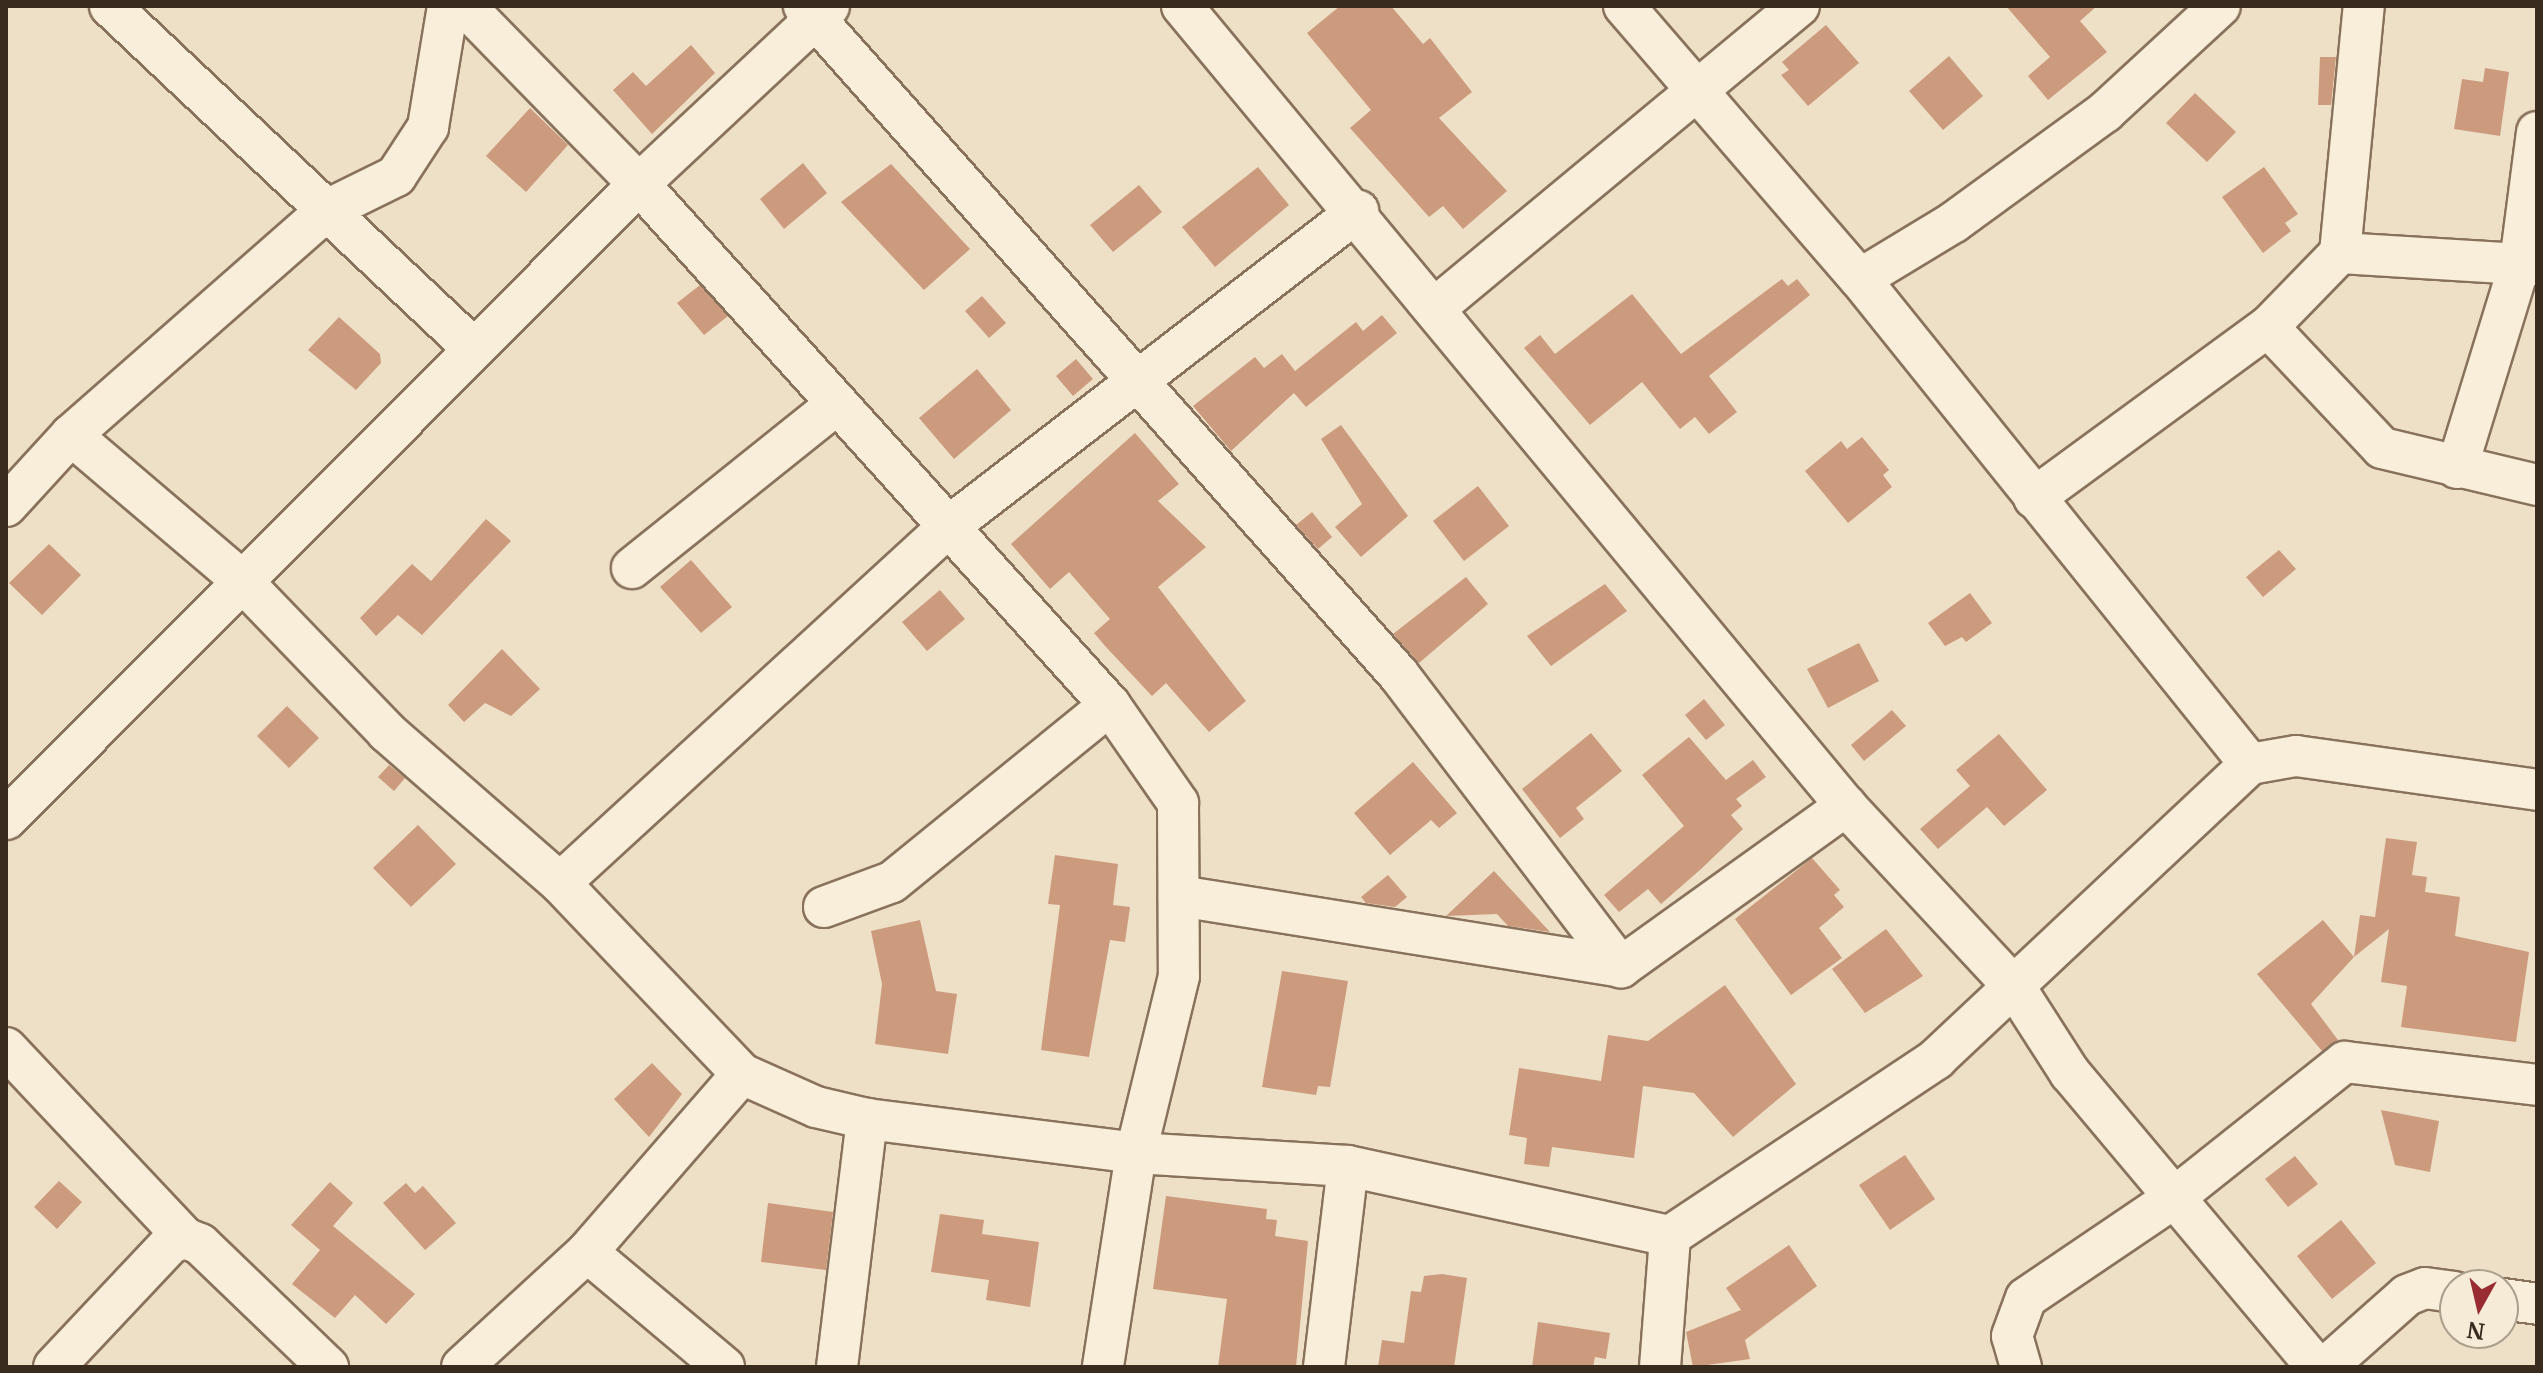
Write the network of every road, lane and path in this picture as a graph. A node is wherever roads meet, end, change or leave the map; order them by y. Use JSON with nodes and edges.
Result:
{"nodes":[{"id":1,"x":110,"y":6,"type":"edge"},
{"id":2,"x":448,"y":6,"type":"edge"},
{"id":3,"x":465,"y":6,"type":"edge"},
{"id":4,"x":1182,"y":6,"type":"edge"},
{"id":5,"x":1624,"y":6,"type":"edge"},
{"id":6,"x":1799,"y":6,"type":"edge"},
{"id":7,"x":2220,"y":6,"type":"edge"},
{"id":8,"x":2364,"y":6,"type":"edge"},
{"id":9,"x":815,"y":11,"type":"edge"},
{"id":10,"x":1695,"y":95,"type":"junction"},
{"id":11,"x":2537,"y":132,"type":"edge"},
{"id":12,"x":639,"y":184,"type":"junction"},
{"id":13,"x":327,"y":210,"type":"junction"},
{"id":14,"x":1358,"y":211,"type":"junction"},
{"id":15,"x":2340,"y":253,"type":"junction"},
{"id":16,"x":2528,"y":264,"type":"edge"},
{"id":17,"x":1860,"y":279,"type":"junction"},
{"id":18,"x":1435,"y":308,"type":"junction"},
{"id":19,"x":2268,"y":327,"type":"junction"},
{"id":20,"x":474,"y":349,"type":"junction"},
{"id":21,"x":1137,"y":388,"type":"junction"},
{"id":22,"x":837,"y":404,"type":"junction"},
{"id":23,"x":71,"y":435,"type":"junction"},
{"id":24,"x":2457,"y":468,"type":"junction"},
{"id":25,"x":2537,"y":485,"type":"edge"},
{"id":26,"x":2034,"y":498,"type":"junction"},
{"id":27,"x":6,"y":506,"type":"edge"},
{"id":28,"x":948,"y":527,"type":"junction"},
{"id":29,"x":632,"y":568,"type":"dead end"},
{"id":30,"x":240,"y":579,"type":"junction"},
{"id":31,"x":1110,"y":705,"type":"junction"},
{"id":32,"x":2250,"y":764,"type":"junction"},
{"id":33,"x":2537,"y":790,"type":"edge"},
{"id":34,"x":1846,"y":806,"type":"junction"},
{"id":35,"x":6,"y":819,"type":"edge"},
{"id":36,"x":560,"y":883,"type":"junction"},
{"id":37,"x":1179,"y":896,"type":"junction"},
{"id":38,"x":824,"y":907,"type":"dead end"},
{"id":39,"x":1621,"y":967,"type":"junction"},
{"id":40,"x":2016,"y":989,"type":"junction"},
{"id":41,"x":6,"y":1048,"type":"edge"},
{"id":42,"x":742,"y":1074,"type":"junction"},
{"id":43,"x":2537,"y":1085,"type":"edge"},
{"id":44,"x":867,"y":1119,"type":"junction"},
{"id":45,"x":1136,"y":1153,"type":"junction"},
{"id":46,"x":1348,"y":1166,"type":"junction"},
{"id":47,"x":2175,"y":1197,"type":"junction"},
{"id":48,"x":1670,"y":1236,"type":"junction"},
{"id":49,"x":185,"y":1238,"type":"junction"},
{"id":50,"x":587,"y":1252,"type":"junction"},
{"id":51,"x":2439,"y":1290,"type":"edge"},
{"id":52,"x":54,"y":1367,"type":"edge"},
{"id":53,"x":328,"y":1367,"type":"edge"},
{"id":54,"x":462,"y":1367,"type":"edge"},
{"id":55,"x":724,"y":1367,"type":"edge"},
{"id":56,"x":837,"y":1367,"type":"edge"},
{"id":57,"x":1103,"y":1367,"type":"edge"},
{"id":58,"x":1324,"y":1367,"type":"edge"},
{"id":59,"x":1660,"y":1367,"type":"edge"},
{"id":60,"x":2021,"y":1367,"type":"edge"},
{"id":61,"x":2317,"y":1367,"type":"edge"},
{"id":62,"x":2326,"y":1367,"type":"edge"}],
"edges":[{"from":1,"to":13,"type":"street"},
{"from":2,"to":13,"type":"street"},
{"from":3,"to":12,"type":"street"},
{"from":4,"to":14,"type":"street"},
{"from":5,"to":10,"type":"street"},
{"from":6,"to":10,"type":"street"},
{"from":7,"to":17,"type":"street"},
{"from":8,"to":15,"type":"street"},
{"from":9,"to":12,"type":"street"},
{"from":9,"to":21,"type":"street"},
{"from":10,"to":17,"type":"street"},
{"from":10,"to":18,"type":"street"},
{"from":11,"to":16,"type":"street"},
{"from":12,"to":20,"type":"street"},
{"from":12,"to":22,"type":"street"},
{"from":13,"to":20,"type":"street"},
{"from":13,"to":23,"type":"street"},
{"from":14,"to":18,"type":"street"},
{"from":14,"to":21,"type":"street"},
{"from":15,"to":16,"type":"street"},
{"from":15,"to":19,"type":"street"},
{"from":16,"to":24,"type":"street"},
{"from":17,"to":26,"type":"street"},
{"from":18,"to":34,"type":"street"},
{"from":19,"to":24,"type":"street"},
{"from":19,"to":26,"type":"street"},
{"from":20,"to":30,"type":"street"},
{"from":21,"to":28,"type":"street"},
{"from":21,"to":39,"type":"street"},
{"from":22,"to":28,"type":"street"},
{"from":22,"to":29,"type":"street"},
{"from":23,"to":27,"type":"street"},
{"from":23,"to":30,"type":"street"},
{"from":24,"to":25,"type":"street"},
{"from":26,"to":32,"type":"street"},
{"from":28,"to":31,"type":"street"},
{"from":28,"to":36,"type":"street"},
{"from":30,"to":35,"type":"street"},
{"from":30,"to":36,"type":"street"},
{"from":31,"to":37,"type":"street"},
{"from":31,"to":38,"type":"street"},
{"from":32,"to":33,"type":"street"},
{"from":32,"to":40,"type":"street"},
{"from":34,"to":39,"type":"street"},
{"from":34,"to":40,"type":"street"},
{"from":36,"to":42,"type":"street"},
{"from":37,"to":39,"type":"street"},
{"from":37,"to":45,"type":"street"},
{"from":40,"to":47,"type":"street"},
{"from":40,"to":48,"type":"street"},
{"from":41,"to":49,"type":"street"},
{"from":42,"to":44,"type":"street"},
{"from":42,"to":50,"type":"street"},
{"from":43,"to":47,"type":"street"},
{"from":44,"to":45,"type":"street"},
{"from":44,"to":56,"type":"street"},
{"from":45,"to":46,"type":"street"},
{"from":45,"to":57,"type":"street"},
{"from":46,"to":48,"type":"street"},
{"from":46,"to":58,"type":"street"},
{"from":47,"to":60,"type":"street"},
{"from":47,"to":61,"type":"street"},
{"from":48,"to":59,"type":"street"},
{"from":49,"to":52,"type":"street"},
{"from":49,"to":53,"type":"street"},
{"from":50,"to":54,"type":"street"},
{"from":50,"to":55,"type":"street"},
{"from":51,"to":62,"type":"street"}]}
